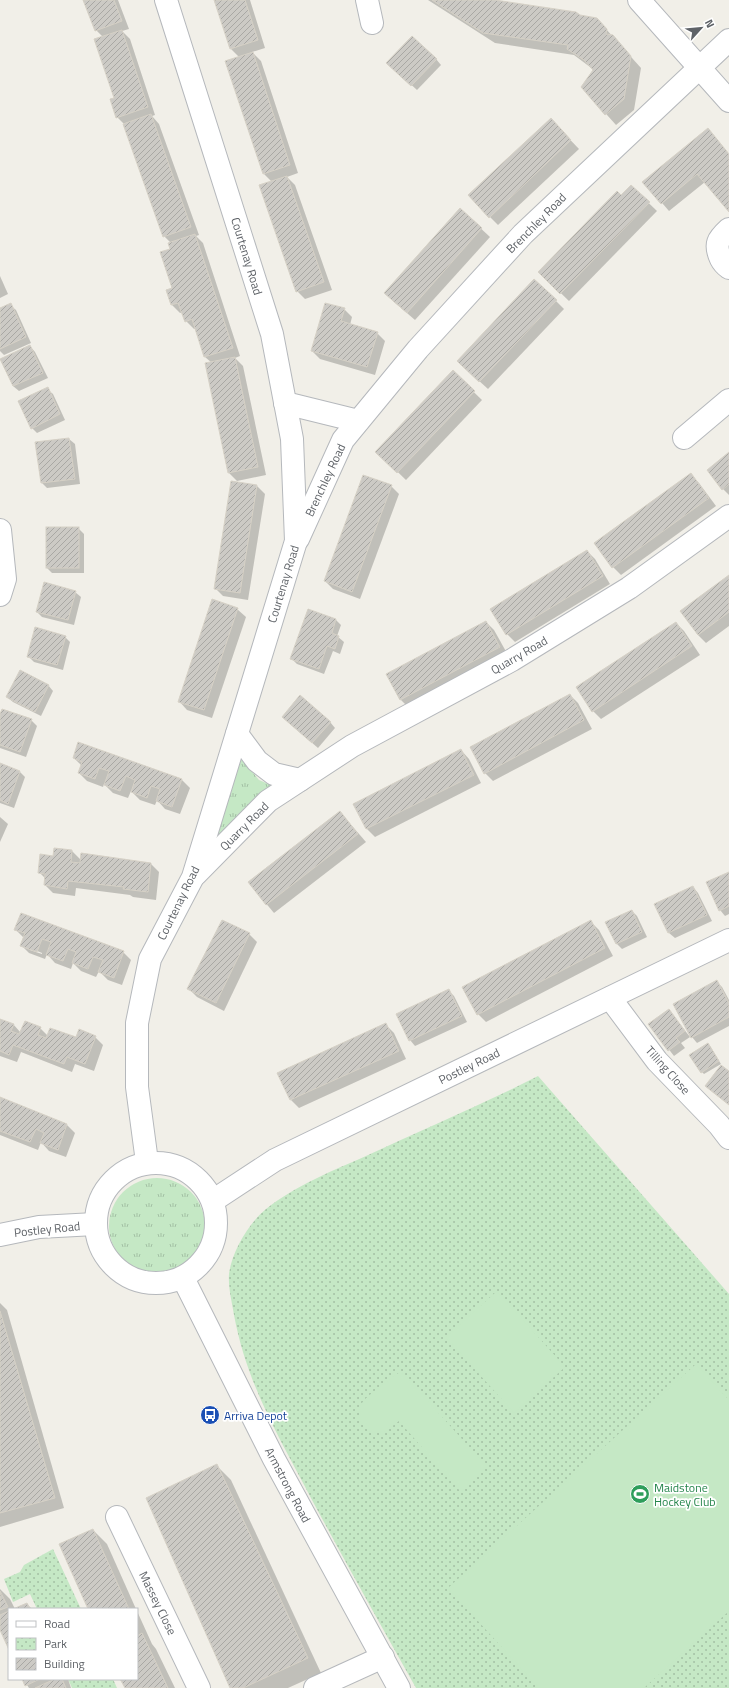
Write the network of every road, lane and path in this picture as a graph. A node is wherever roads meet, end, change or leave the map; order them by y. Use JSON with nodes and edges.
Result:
{"nodes":[{"id":1,"x":166,"y":0,"type":"edge"},
{"id":2,"x":367,"y":0,"type":"edge"},
{"id":3,"x":639,"y":0,"type":"edge"},
{"id":4,"x":372,"y":23,"type":"dead end"},
{"id":5,"x":729,"y":40,"type":"edge"},
{"id":6,"x":698,"y":68,"type":"junction"},
{"id":7,"x":729,"y":101,"type":"edge"},
{"id":8,"x":729,"y":229,"type":"edge"},
{"id":9,"x":729,"y":268,"type":"edge"},
{"id":10,"x":729,"y":400,"type":"edge"},
{"id":11,"x":285,"y":403,"type":"junction"},
{"id":12,"x":358,"y":421,"type":"junction"},
{"id":13,"x":684,"y":438,"type":"dead end"},
{"id":14,"x":729,"y":516,"type":"edge"},
{"id":15,"x":0,"y":530,"type":"edge"},
{"id":16,"x":296,"y":541,"type":"junction"},
{"id":17,"x":0,"y":595,"type":"edge"},
{"id":18,"x":237,"y":734,"type":"junction"},
{"id":19,"x":300,"y":780,"type":"junction"},
{"id":20,"x":193,"y":877,"type":"junction"},
{"id":21,"x":729,"y":940,"type":"edge"},
{"id":22,"x":610,"y":998,"type":"junction"},
{"id":23,"x":729,"y":1138,"type":"edge"},
{"id":24,"x":147,"y":1162,"type":"junction"},
{"id":25,"x":214,"y":1200,"type":"junction"},
{"id":26,"x":95,"y":1224,"type":"junction"},
{"id":27,"x":0,"y":1235,"type":"edge"},
{"id":28,"x":183,"y":1278,"type":"junction"},
{"id":29,"x":117,"y":1517,"type":"dead end"},
{"id":30,"x":382,"y":1657,"type":"junction"},
{"id":31,"x":199,"y":1688,"type":"edge"},
{"id":32,"x":315,"y":1688,"type":"edge"},
{"id":33,"x":399,"y":1688,"type":"edge"}],
"edges":[{"from":1,"to":11,"type":"street","name":"Courtenay Road"},
{"from":2,"to":4,"type":"street"},
{"from":3,"to":6,"type":"street"},
{"from":5,"to":6,"type":"street","name":"Brenchley Road"},
{"from":6,"to":7,"type":"street"},
{"from":6,"to":12,"type":"street","name":"Brenchley Road"},
{"from":8,"to":9,"type":"street"},
{"from":10,"to":13,"type":"street"},
{"from":11,"to":12,"type":"street"},
{"from":11,"to":16,"type":"street","name":"Courtenay Road"},
{"from":12,"to":16,"type":"street","name":"Brenchley Road"},
{"from":14,"to":19,"type":"street","name":"Quarry Road"},
{"from":15,"to":17,"type":"street"},
{"from":16,"to":18,"type":"street","name":"Courtenay Road"},
{"from":18,"to":19,"type":"street"},
{"from":18,"to":20,"type":"street","name":"Courtenay Road"},
{"from":19,"to":20,"type":"street","name":"Quarry Road"},
{"from":20,"to":24,"type":"street","name":"Courtenay Road"},
{"from":21,"to":22,"type":"street","name":"Postley Road"},
{"from":22,"to":23,"type":"street","name":"Tilling Close"},
{"from":22,"to":25,"type":"street","name":"Postley Road"},
{"from":24,"to":25,"type":"street"},
{"from":24,"to":26,"type":"street"},
{"from":25,"to":28,"type":"street"},
{"from":26,"to":27,"type":"street","name":"Postley Road"},
{"from":26,"to":28,"type":"street"},
{"from":28,"to":30,"type":"street","name":"Armstrong Road"},
{"from":29,"to":31,"type":"street","name":"Massey Close"},
{"from":30,"to":32,"type":"street"},
{"from":30,"to":33,"type":"street","name":"Armstrong Road"}]}
